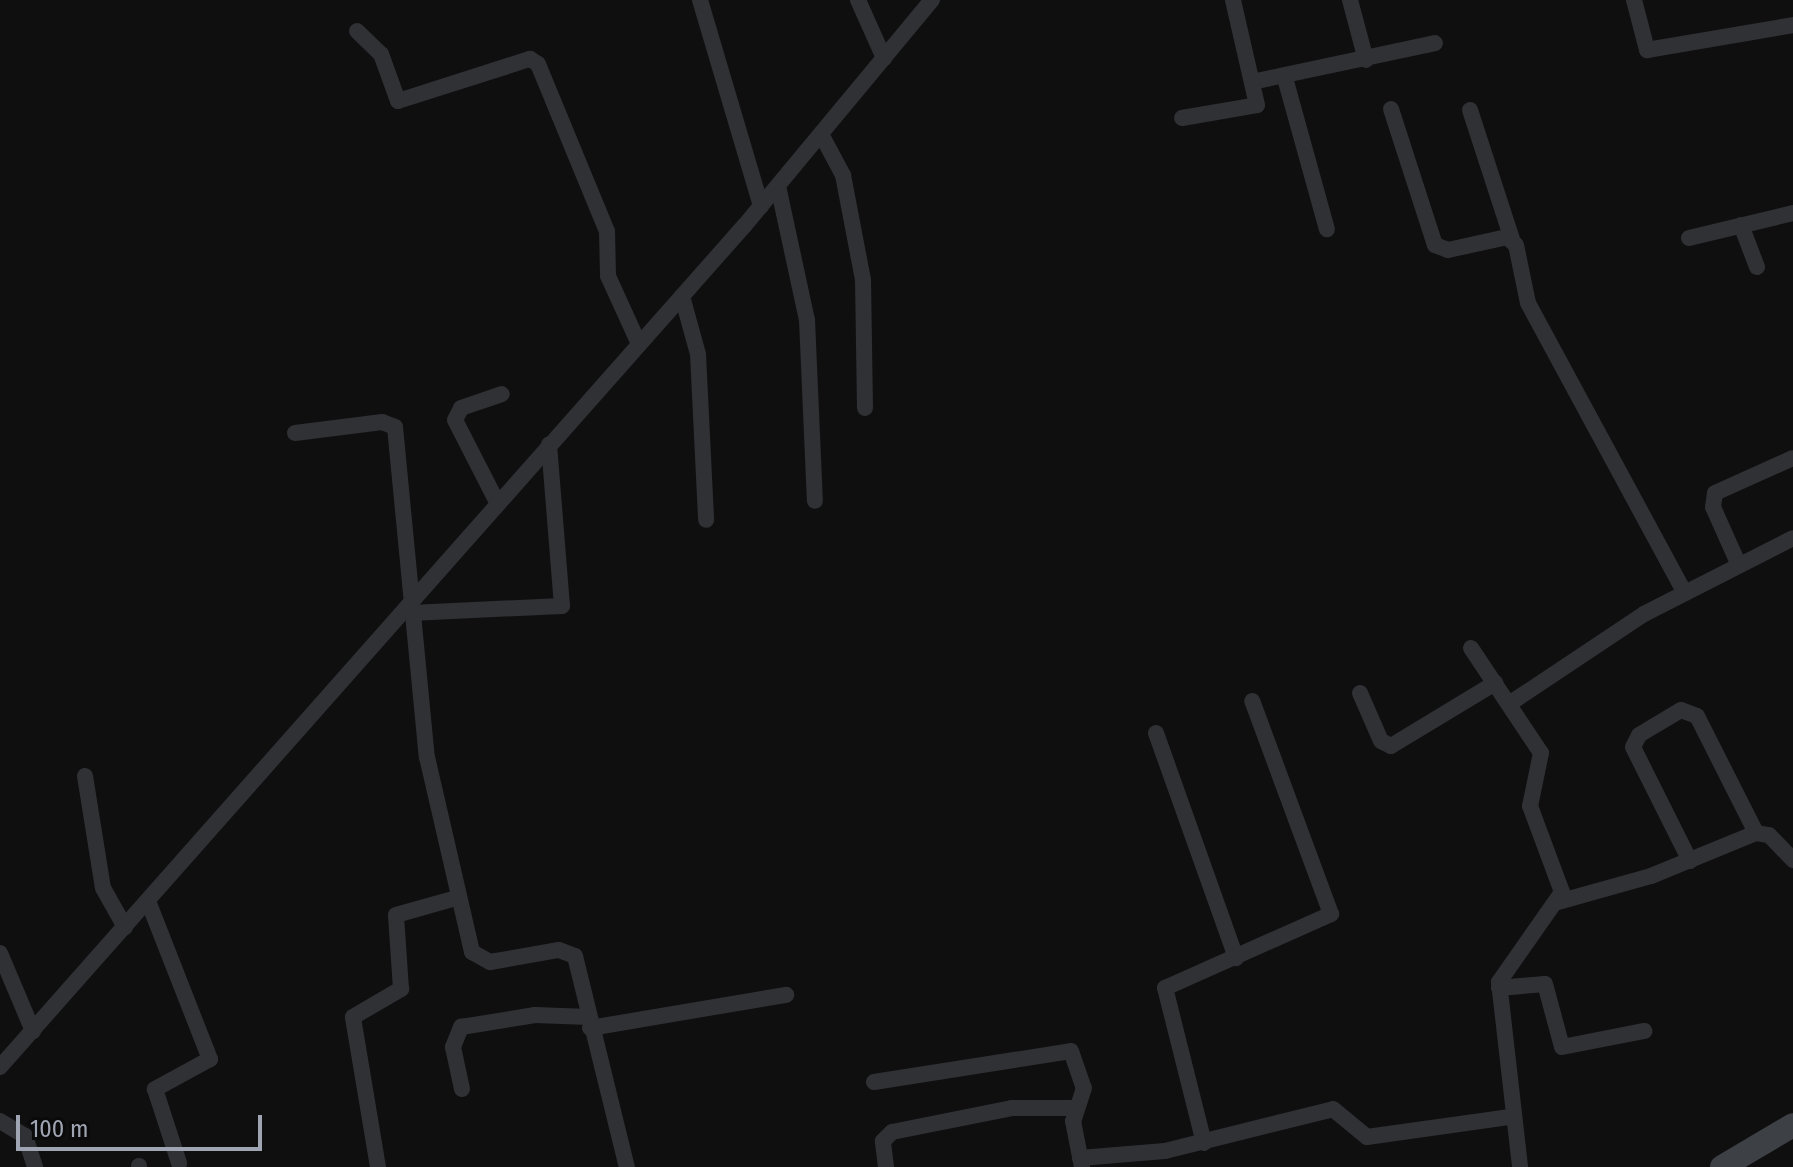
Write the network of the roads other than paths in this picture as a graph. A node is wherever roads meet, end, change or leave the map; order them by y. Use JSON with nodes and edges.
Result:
{"nodes":[{"id":1,"x":700,"y":0,"type":"edge"},
{"id":2,"x":858,"y":0,"type":"edge"},
{"id":3,"x":1233,"y":0,"type":"edge"},
{"id":4,"x":1350,"y":0,"type":"edge"},
{"id":5,"x":1634,"y":0,"type":"edge"},
{"id":6,"x":930,"y":1,"type":"edge"},
{"id":7,"x":1793,"y":25,"type":"edge"},
{"id":8,"x":357,"y":31,"type":"dead end"},
{"id":9,"x":1435,"y":43,"type":"dead end"},
{"id":10,"x":884,"y":58,"type":"junction"},
{"id":11,"x":1366,"y":60,"type":"junction"},
{"id":12,"x":1285,"y":78,"type":"junction"},
{"id":13,"x":1252,"y":82,"type":"junction"},
{"id":14,"x":1391,"y":109,"type":"dead end"},
{"id":15,"x":1470,"y":110,"type":"dead end"},
{"id":16,"x":1182,"y":118,"type":"dead end"},
{"id":17,"x":821,"y":134,"type":"junction"},
{"id":18,"x":778,"y":186,"type":"junction"},
{"id":19,"x":761,"y":206,"type":"junction"},
{"id":20,"x":1793,"y":213,"type":"edge"},
{"id":21,"x":1741,"y":225,"type":"junction"},
{"id":22,"x":1327,"y":229,"type":"dead end"},
{"id":23,"x":1689,"y":238,"type":"dead end"},
{"id":24,"x":1512,"y":239,"type":"junction"},
{"id":25,"x":1757,"y":267,"type":"dead end"},
{"id":26,"x":682,"y":296,"type":"junction"},
{"id":27,"x":639,"y":344,"type":"junction"},
{"id":28,"x":502,"y":394,"type":"dead end"},
{"id":29,"x":865,"y":408,"type":"dead end"},
{"id":30,"x":295,"y":433,"type":"dead end"},
{"id":31,"x":549,"y":445,"type":"junction"},
{"id":32,"x":1793,"y":458,"type":"edge"},
{"id":33,"x":815,"y":501,"type":"dead end"},
{"id":34,"x":498,"y":504,"type":"junction"},
{"id":35,"x":706,"y":520,"type":"dead end"},
{"id":36,"x":1793,"y":538,"type":"edge"},
{"id":37,"x":1738,"y":563,"type":"junction"},
{"id":38,"x":1684,"y":592,"type":"junction"},
{"id":39,"x":410,"y":608,"type":"junction"},
{"id":40,"x":1471,"y":648,"type":"dead end"},
{"id":41,"x":1495,"y":683,"type":"junction"},
{"id":42,"x":1360,"y":693,"type":"dead end"},
{"id":43,"x":1252,"y":701,"type":"dead end"},
{"id":44,"x":1509,"y":704,"type":"junction"},
{"id":45,"x":1156,"y":733,"type":"dead end"},
{"id":46,"x":85,"y":776,"type":"dead end"},
{"id":47,"x":1756,"y":833,"type":"junction"},
{"id":48,"x":1793,"y":860,"type":"edge"},
{"id":49,"x":1690,"y":861,"type":"junction"},
{"id":50,"x":456,"y":898,"type":"junction"},
{"id":51,"x":148,"y":901,"type":"junction"},
{"id":52,"x":1558,"y":902,"type":"junction"},
{"id":53,"x":125,"y":927,"type":"junction"},
{"id":54,"x":0,"y":953,"type":"edge"},
{"id":55,"x":1236,"y":958,"type":"junction"},
{"id":56,"x":1499,"y":988,"type":"junction"},
{"id":57,"x":786,"y":995,"type":"dead end"},
{"id":58,"x":590,"y":1022,"type":"junction"},
{"id":59,"x":33,"y":1031,"type":"junction"},
{"id":60,"x":1644,"y":1031,"type":"dead end"},
{"id":61,"x":0,"y":1067,"type":"edge"},
{"id":62,"x":874,"y":1082,"type":"dead end"},
{"id":63,"x":462,"y":1089,"type":"dead end"},
{"id":64,"x":1076,"y":1108,"type":"junction"},
{"id":65,"x":1509,"y":1117,"type":"junction"},
{"id":66,"x":0,"y":1121,"type":"edge"},
{"id":67,"x":1793,"y":1125,"type":"edge"},
{"id":68,"x":1204,"y":1143,"type":"junction"},
{"id":69,"x":179,"y":1163,"type":"dead end"},
{"id":70,"x":1081,"y":1163,"type":"edge"},
{"id":71,"x":35,"y":1167,"type":"edge"},
{"id":72,"x":378,"y":1167,"type":"edge"},
{"id":73,"x":627,"y":1167,"type":"edge"},
{"id":74,"x":886,"y":1167,"type":"edge"},
{"id":75,"x":1520,"y":1167,"type":"edge"},
{"id":76,"x":1722,"y":1167,"type":"edge"}],
"edges":[{"from":1,"to":19,"type":"street"},
{"from":2,"to":10,"type":"street"},
{"from":3,"to":13,"type":"street"},
{"from":4,"to":11,"type":"street"},
{"from":5,"to":7,"type":"street"},
{"from":6,"to":10,"type":"street"},
{"from":8,"to":27,"type":"street"},
{"from":9,"to":11,"type":"street"},
{"from":10,"to":17,"type":"street"},
{"from":11,"to":12,"type":"street"},
{"from":12,"to":13,"type":"street"},
{"from":12,"to":22,"type":"street"},
{"from":13,"to":16,"type":"street"},
{"from":14,"to":24,"type":"street"},
{"from":15,"to":24,"type":"street"},
{"from":17,"to":18,"type":"street"},
{"from":17,"to":29,"type":"street"},
{"from":18,"to":19,"type":"street"},
{"from":18,"to":33,"type":"street"},
{"from":19,"to":26,"type":"street"},
{"from":20,"to":21,"type":"street"},
{"from":21,"to":23,"type":"street"},
{"from":21,"to":25,"type":"street"},
{"from":24,"to":38,"type":"street"},
{"from":26,"to":27,"type":"street"},
{"from":26,"to":35,"type":"street"},
{"from":27,"to":31,"type":"street"},
{"from":28,"to":34,"type":"street"},
{"from":30,"to":39,"type":"street"},
{"from":31,"to":34,"type":"street"},
{"from":31,"to":39,"type":"street"},
{"from":32,"to":37,"type":"street"},
{"from":34,"to":39,"type":"street"},
{"from":36,"to":37,"type":"street"},
{"from":37,"to":38,"type":"street"},
{"from":38,"to":44,"type":"street"},
{"from":39,"to":50,"type":"street"},
{"from":39,"to":51,"type":"street"},
{"from":40,"to":41,"type":"street"},
{"from":41,"to":42,"type":"street"},
{"from":41,"to":44,"type":"street"},
{"from":43,"to":55,"type":"street"},
{"from":44,"to":52,"type":"street"},
{"from":45,"to":55,"type":"street"},
{"from":46,"to":53,"type":"street"},
{"from":47,"to":48,"type":"street"},
{"from":47,"to":49,"type":"street"},
{"from":47,"to":49,"type":"street"},
{"from":49,"to":52,"type":"street"},
{"from":50,"to":58,"type":"street"},
{"from":50,"to":72,"type":"street"},
{"from":51,"to":53,"type":"street"},
{"from":51,"to":69,"type":"street"},
{"from":52,"to":56,"type":"street"},
{"from":53,"to":59,"type":"street"},
{"from":54,"to":59,"type":"street"},
{"from":55,"to":68,"type":"street"},
{"from":56,"to":60,"type":"street"},
{"from":56,"to":65,"type":"street"},
{"from":57,"to":58,"type":"street"},
{"from":58,"to":63,"type":"street"},
{"from":58,"to":73,"type":"street"},
{"from":59,"to":61,"type":"street"},
{"from":62,"to":64,"type":"street"},
{"from":64,"to":70,"type":"street"},
{"from":64,"to":74,"type":"street"},
{"from":65,"to":68,"type":"street"},
{"from":65,"to":75,"type":"street"},
{"from":66,"to":71,"type":"street"},
{"from":67,"to":76,"type":"main road"},
{"from":68,"to":70,"type":"street"}]}
